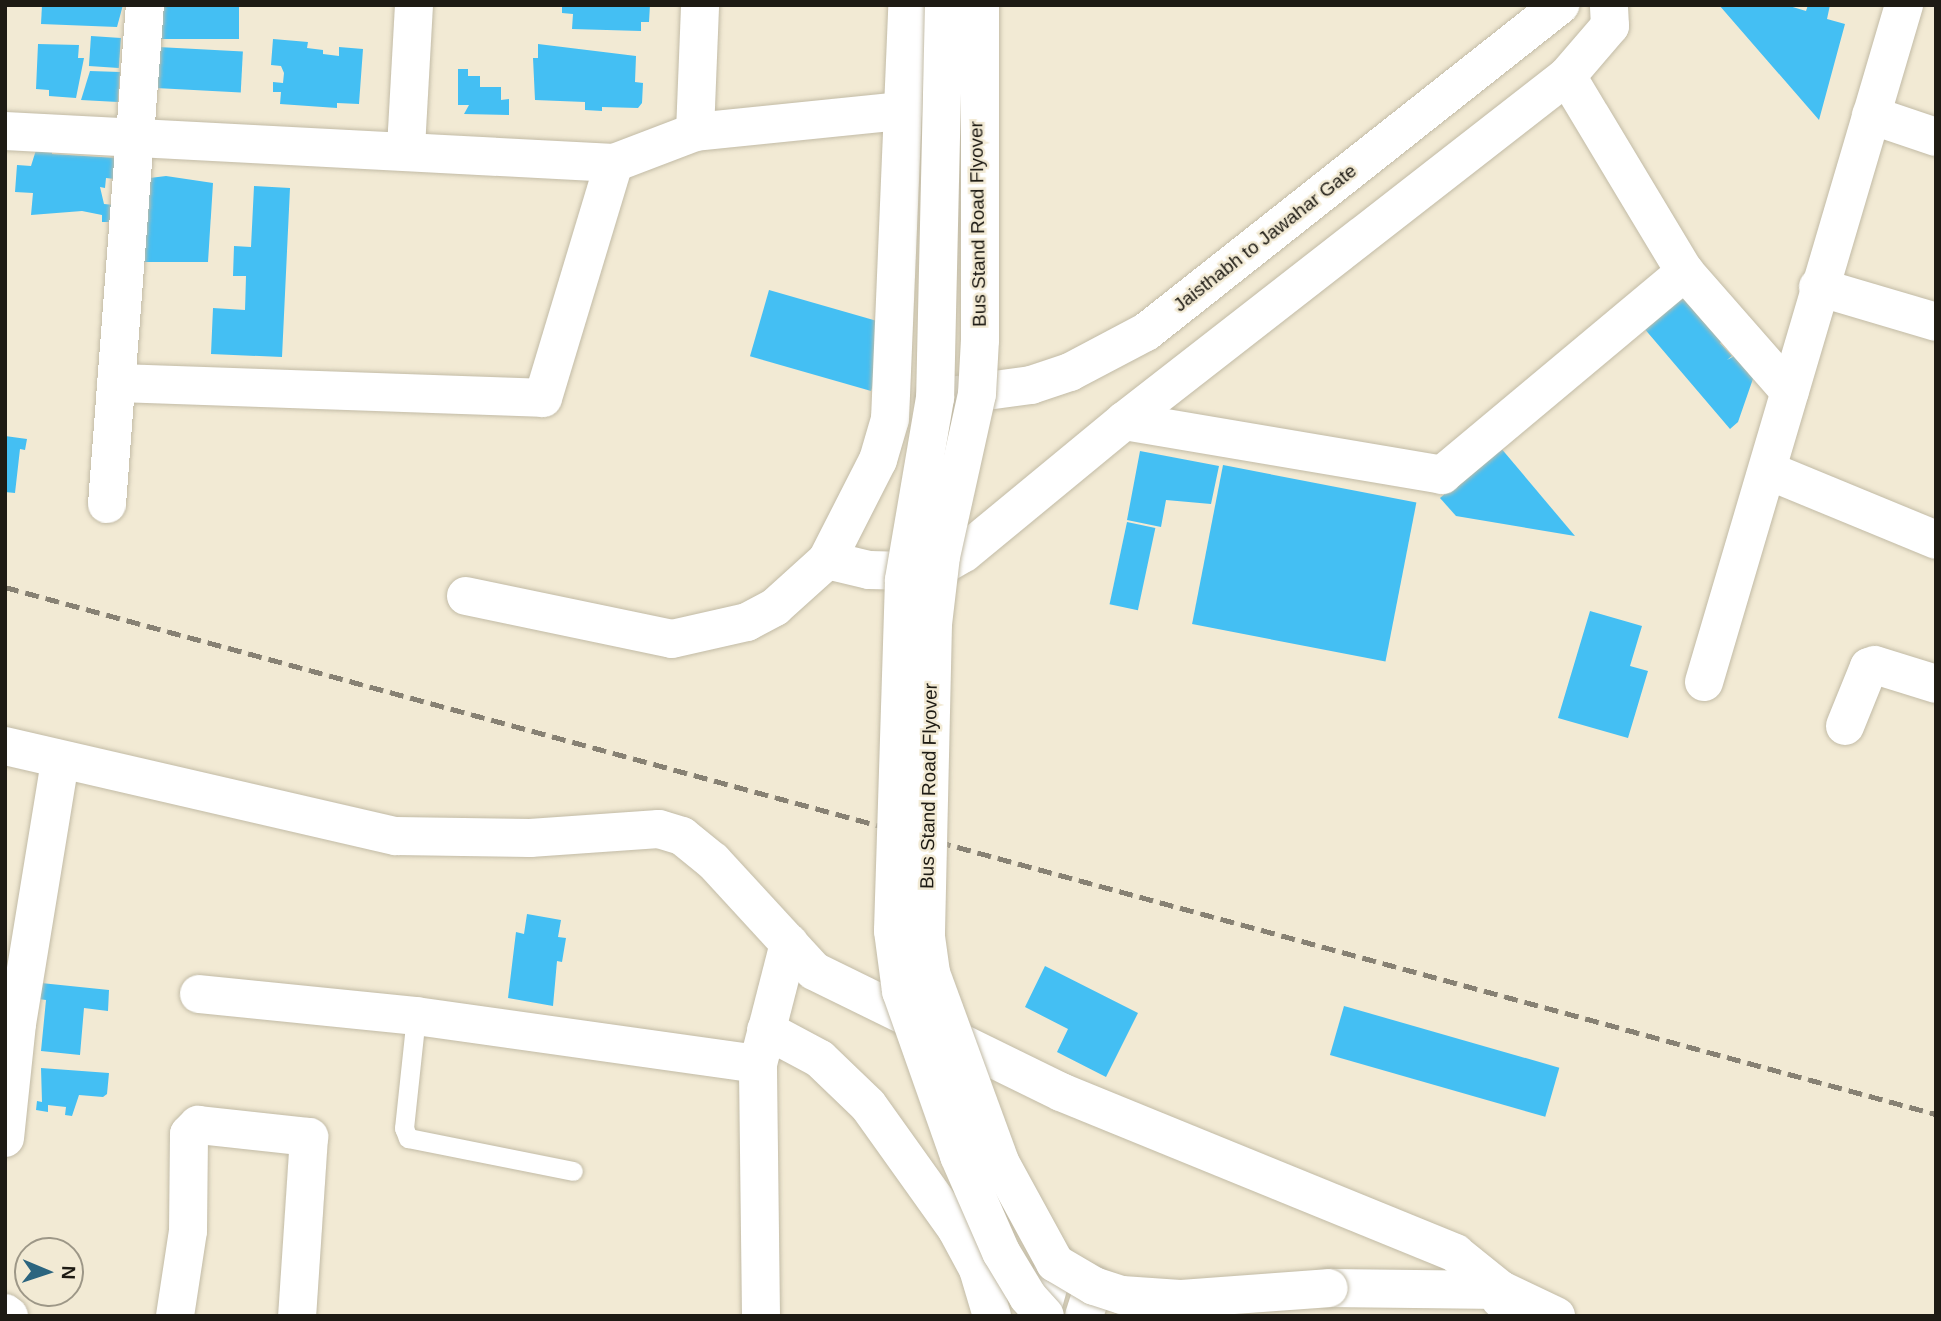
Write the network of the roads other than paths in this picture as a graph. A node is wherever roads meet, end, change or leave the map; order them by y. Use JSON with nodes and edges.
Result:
{"nodes":[{"id":1,"x":145,"y":5,"type":"edge"},
{"id":2,"x":414,"y":5,"type":"edge"},
{"id":3,"x":700,"y":5,"type":"edge"},
{"id":4,"x":907,"y":5,"type":"edge"},
{"id":5,"x":944,"y":5,"type":"edge"},
{"id":6,"x":980,"y":5,"type":"edge"},
{"id":7,"x":1609,"y":5,"type":"edge"},
{"id":8,"x":1904,"y":5,"type":"edge"},
{"id":9,"x":1558,"y":7,"type":"edge"},
{"id":10,"x":1567,"y":76,"type":"junction"},
{"id":11,"x":903,"y":111,"type":"junction"},
{"id":12,"x":1871,"y":115,"type":"junction"},
{"id":13,"x":5,"y":131,"type":"edge"},
{"id":14,"x":695,"y":132,"type":"junction"},
{"id":15,"x":136,"y":136,"type":"junction"},
{"id":16,"x":1936,"y":137,"type":"edge"},
{"id":17,"x":406,"y":148,"type":"junction"},
{"id":18,"x":614,"y":163,"type":"junction"},
{"id":19,"x":1685,"y":272,"type":"junction"},
{"id":20,"x":1818,"y":287,"type":"junction"},
{"id":21,"x":1936,"y":322,"type":"edge"},
{"id":22,"x":116,"y":383,"type":"junction"},
{"id":23,"x":1790,"y":392,"type":"junction"},
{"id":24,"x":977,"y":394,"type":"junction"},
{"id":25,"x":935,"y":398,"type":"junction"},
{"id":26,"x":1124,"y":421,"type":"junction"},
{"id":27,"x":1769,"y":471,"type":"junction"},
{"id":28,"x":107,"y":504,"type":"dead end"},
{"id":29,"x":1936,"y":540,"type":"edge"},
{"id":30,"x":827,"y":560,"type":"junction"},
{"id":31,"x":466,"y":596,"type":"dead end"},
{"id":32,"x":1704,"y":682,"type":"dead end"},
{"id":33,"x":1936,"y":684,"type":"edge"},
{"id":34,"x":1845,"y":726,"type":"dead end"},
{"id":35,"x":5,"y":746,"type":"edge"},
{"id":36,"x":60,"y":760,"type":"junction"},
{"id":37,"x":789,"y":943,"type":"junction"},
{"id":38,"x":199,"y":994,"type":"dead end"},
{"id":39,"x":416,"y":1016,"type":"junction"},
{"id":40,"x":762,"y":1047,"type":"junction"},
{"id":41,"x":5,"y":1138,"type":"edge"},
{"id":42,"x":573,"y":1171,"type":"dead end"},
{"id":43,"x":1055,"y":1263,"type":"junction"},
{"id":44,"x":1453,"y":1286,"type":"edge"},
{"id":45,"x":1089,"y":1301,"type":"edge"},
{"id":46,"x":1500,"y":1303,"type":"edge"},
{"id":47,"x":1042,"y":1315,"type":"edge"},
{"id":48,"x":174,"y":1316,"type":"edge"},
{"id":49,"x":297,"y":1316,"type":"edge"},
{"id":50,"x":761,"y":1316,"type":"edge"},
{"id":51,"x":992,"y":1316,"type":"edge"},
{"id":52,"x":1556,"y":1316,"type":"edge"}],
"edges":[{"from":1,"to":15,"type":"street"},
{"from":2,"to":17,"type":"street"},
{"from":3,"to":14,"type":"street"},
{"from":4,"to":11,"type":"street"},
{"from":5,"to":25,"type":"street","name":"Bus Stand Road Flyover","bridge":true},
{"from":6,"to":24,"type":"street","name":"Bus Stand Road Flyover","bridge":true},
{"from":7,"to":10,"type":"street"},
{"from":8,"to":12,"type":"street"},
{"from":9,"to":24,"type":"street","name":"Jaisthabh to Jawahar Gate"},
{"from":10,"to":19,"type":"street"},
{"from":10,"to":26,"type":"street"},
{"from":11,"to":14,"type":"street"},
{"from":11,"to":30,"type":"street"},
{"from":12,"to":16,"type":"street"},
{"from":12,"to":20,"type":"street"},
{"from":13,"to":15,"type":"street"},
{"from":14,"to":18,"type":"street"},
{"from":15,"to":17,"type":"street"},
{"from":15,"to":22,"type":"street"},
{"from":17,"to":18,"type":"street"},
{"from":18,"to":22,"type":"street"},
{"from":19,"to":23,"type":"street"},
{"from":19,"to":26,"type":"street"},
{"from":20,"to":21,"type":"street"},
{"from":20,"to":23,"type":"street"},
{"from":22,"to":28,"type":"street"},
{"from":23,"to":27,"type":"street"},
{"from":24,"to":25,"type":"street","name":"Jaisthabh to Jawahar Gate"},
{"from":24,"to":43,"type":"street","name":"Bus Stand Road Flyover","bridge":true},
{"from":25,"to":47,"type":"street","name":"Bus Stand Road Flyover","bridge":true},
{"from":26,"to":30,"type":"street"},
{"from":27,"to":29,"type":"street"},
{"from":27,"to":32,"type":"street"},
{"from":30,"to":31,"type":"street"},
{"from":33,"to":34,"type":"street"},
{"from":35,"to":36,"type":"street"},
{"from":36,"to":37,"type":"street"},
{"from":36,"to":41,"type":"street"},
{"from":37,"to":40,"type":"street"},
{"from":37,"to":44,"type":"street"},
{"from":38,"to":39,"type":"street"},
{"from":39,"to":40,"type":"street"},
{"from":39,"to":42,"type":"lane"},
{"from":40,"to":50,"type":"street"},
{"from":40,"to":51,"type":"street"},
{"from":43,"to":45,"type":"street","bridge":true},
{"from":43,"to":47,"type":"street"},
{"from":44,"to":45,"type":"street","bridge":true},
{"from":44,"to":46,"type":"street"},
{"from":46,"to":52,"type":"street"},
{"from":48,"to":49,"type":"street"}]}
